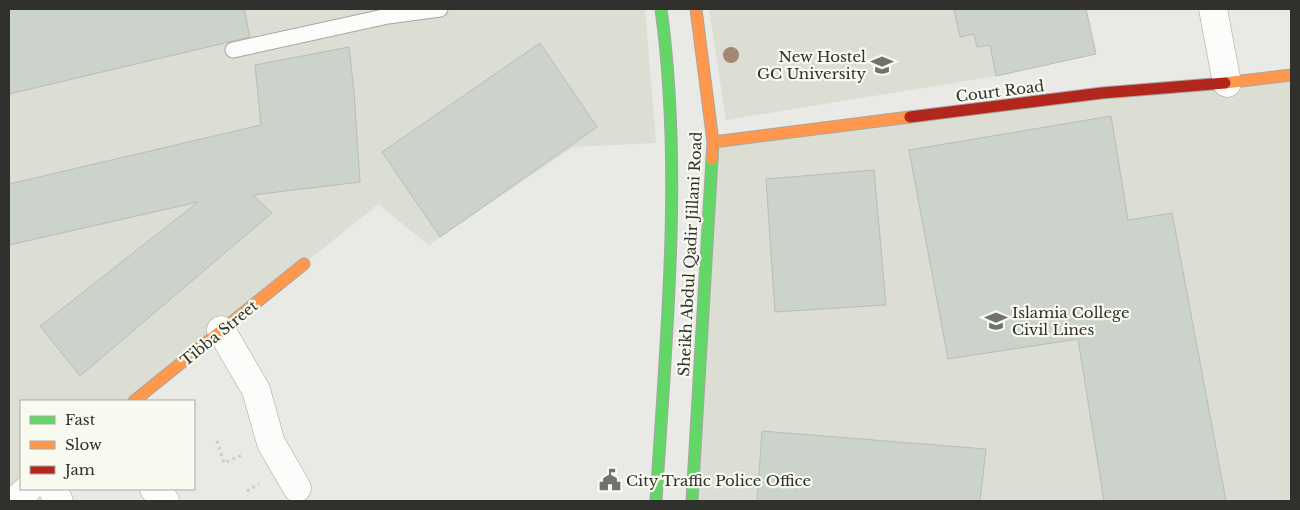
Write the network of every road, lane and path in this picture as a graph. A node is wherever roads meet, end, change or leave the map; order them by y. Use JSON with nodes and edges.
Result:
{"nodes":[{"id":1,"x":440,"y":9,"type":"edge"},
{"id":2,"x":662,"y":9,"type":"edge"},
{"id":3,"x":696,"y":9,"type":"edge"},
{"id":4,"x":1212,"y":9,"type":"edge"},
{"id":5,"x":387,"y":13,"type":"edge"},
{"id":6,"x":234,"y":50,"type":"dead end"},
{"id":7,"x":1291,"y":75,"type":"edge"},
{"id":8,"x":1226,"y":83,"type":"junction"},
{"id":9,"x":713,"y":142,"type":"junction"},
{"id":10,"x":304,"y":264,"type":"dead end"},
{"id":11,"x":221,"y":330,"type":"junction"},
{"id":12,"x":135,"y":400,"type":"edge"},
{"id":13,"x":297,"y":488,"type":"dead end"},
{"id":14,"x":27,"y":490,"type":"edge"},
{"id":15,"x":53,"y":490,"type":"edge"},
{"id":16,"x":155,"y":490,"type":"edge"},
{"id":17,"x":16,"y":501,"type":"edge"},
{"id":18,"x":59,"y":501,"type":"edge"},
{"id":19,"x":165,"y":501,"type":"edge"},
{"id":20,"x":656,"y":501,"type":"edge"},
{"id":21,"x":692,"y":501,"type":"edge"}],
"edges":[{"from":1,"to":5,"type":"lane"},
{"from":2,"to":20,"type":"main road","name":"Sheikh Abdul Qadir Jillani Road"},
{"from":3,"to":9,"type":"main road","name":"Sheikh Abdul Qadir Jillani Road"},
{"from":4,"to":8,"type":"street"},
{"from":5,"to":6,"type":"lane"},
{"from":7,"to":8,"type":"main road","name":"Court Road"},
{"from":8,"to":9,"type":"main road","name":"Court Road"},
{"from":9,"to":21,"type":"main road","name":"Sheikh Abdul Qadir Jillani Road"},
{"from":10,"to":11,"type":"main road","name":"Tibba Street"},
{"from":11,"to":12,"type":"main road","name":"Tibba Street"},
{"from":11,"to":13,"type":"street"},
{"from":14,"to":17,"type":"street"},
{"from":15,"to":18,"type":"street"},
{"from":16,"to":19,"type":"street"}]}
